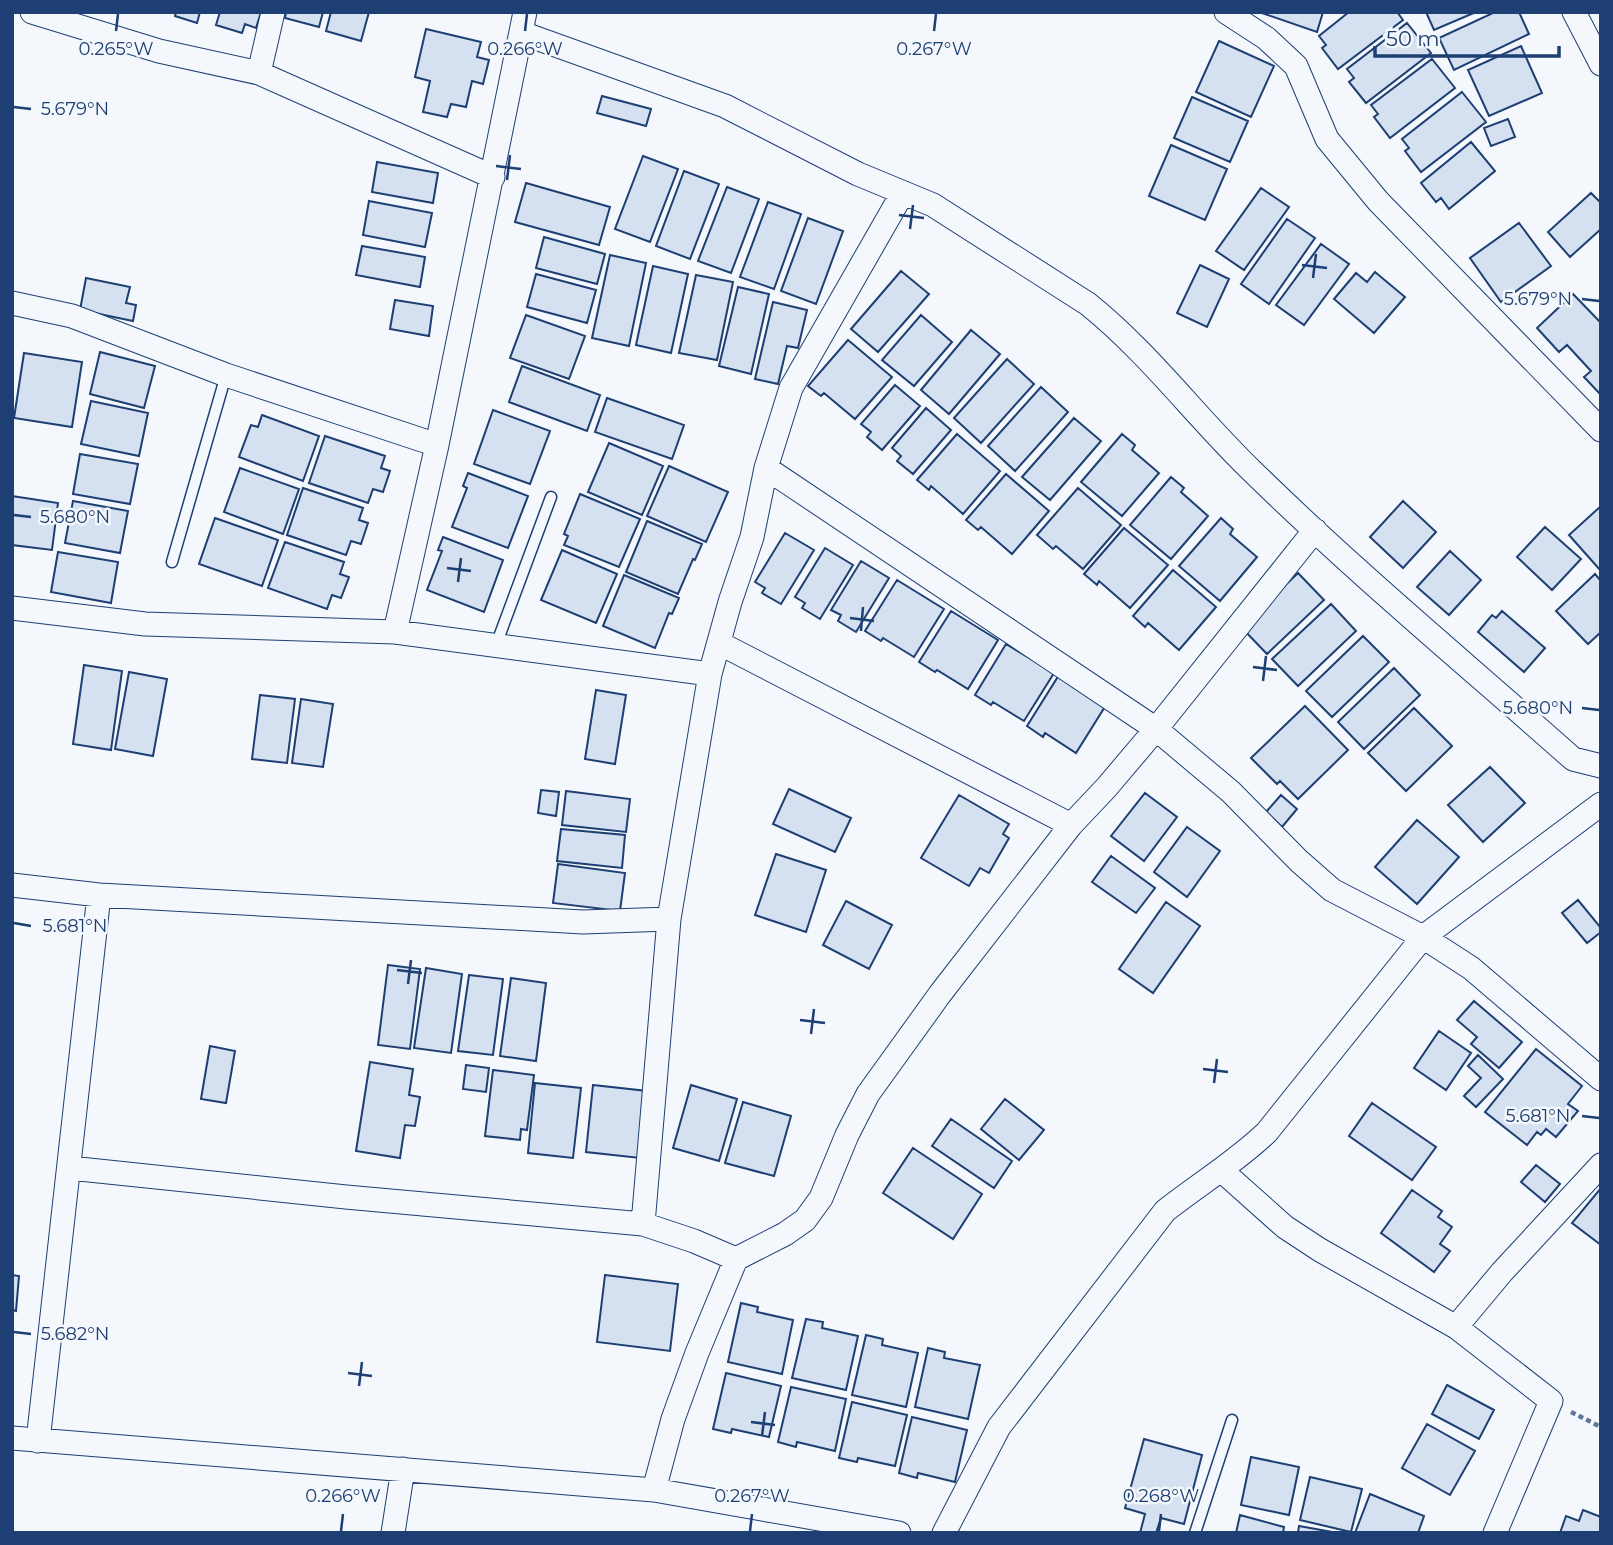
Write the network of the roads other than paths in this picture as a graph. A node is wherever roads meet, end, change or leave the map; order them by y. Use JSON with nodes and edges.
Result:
{"nodes":[{"id":1,"x":32,"y":12,"type":"edge"},
{"id":2,"x":273,"y":12,"type":"edge"},
{"id":3,"x":1226,"y":12,"type":"edge"},
{"id":4,"x":1574,"y":12,"type":"edge"},
{"id":5,"x":523,"y":22,"type":"edge"},
{"id":6,"x":1601,"y":64,"type":"edge"},
{"id":7,"x":259,"y":74,"type":"junction"},
{"id":8,"x":493,"y":177,"type":"junction"},
{"id":9,"x":902,"y":194,"type":"junction"},
{"id":10,"x":12,"y":303,"type":"edge"},
{"id":11,"x":226,"y":375,"type":"junction"},
{"id":12,"x":1601,"y":430,"type":"edge"},
{"id":13,"x":437,"y":445,"type":"junction"},
{"id":14,"x":766,"y":468,"type":"junction"},
{"id":15,"x":551,"y":497,"type":"dead end"},
{"id":16,"x":1315,"y":530,"type":"junction"},
{"id":17,"x":172,"y":562,"type":"dead end"},
{"id":18,"x":12,"y":608,"type":"edge"},
{"id":19,"x":394,"y":632,"type":"junction"},
{"id":20,"x":719,"y":643,"type":"junction"},
{"id":21,"x":496,"y":645,"type":"junction"},
{"id":22,"x":710,"y":674,"type":"junction"},
{"id":23,"x":1156,"y":729,"type":"junction"},
{"id":24,"x":1601,"y":766,"type":"edge"},
{"id":25,"x":1601,"y":804,"type":"edge"},
{"id":26,"x":1071,"y":825,"type":"junction"},
{"id":27,"x":12,"y":885,"type":"edge"},
{"id":28,"x":99,"y":895,"type":"junction"},
{"id":29,"x":669,"y":919,"type":"junction"},
{"id":30,"x":1423,"y":937,"type":"junction"},
{"id":31,"x":1601,"y":1079,"type":"edge"},
{"id":32,"x":1601,"y":1165,"type":"edge"},
{"id":33,"x":70,"y":1168,"type":"junction"},
{"id":34,"x":1221,"y":1170,"type":"junction"},
{"id":35,"x":643,"y":1224,"type":"junction"},
{"id":36,"x":736,"y":1259,"type":"junction"},
{"id":37,"x":1456,"y":1327,"type":"junction"},
{"id":38,"x":1232,"y":1420,"type":"dead end"},
{"id":39,"x":12,"y":1438,"type":"edge"},
{"id":40,"x":38,"y":1441,"type":"junction"},
{"id":41,"x":403,"y":1469,"type":"junction"},
{"id":42,"x":654,"y":1490,"type":"junction"},
{"id":43,"x":783,"y":1522,"type":"edge"},
{"id":44,"x":393,"y":1533,"type":"edge"},
{"id":45,"x":899,"y":1533,"type":"edge"},
{"id":46,"x":944,"y":1533,"type":"edge"},
{"id":47,"x":1195,"y":1533,"type":"edge"},
{"id":48,"x":1495,"y":1533,"type":"edge"}],
"edges":[{"from":1,"to":7,"type":"street"},
{"from":2,"to":7,"type":"street"},
{"from":3,"to":12,"type":"street"},
{"from":4,"to":6,"type":"street"},
{"from":5,"to":8,"type":"street"},
{"from":5,"to":9,"type":"street"},
{"from":7,"to":8,"type":"street"},
{"from":8,"to":13,"type":"street"},
{"from":9,"to":14,"type":"street"},
{"from":9,"to":16,"type":"street"},
{"from":10,"to":11,"type":"street"},
{"from":11,"to":13,"type":"street"},
{"from":11,"to":17,"type":"lane"},
{"from":13,"to":19,"type":"street"},
{"from":14,"to":20,"type":"street"},
{"from":14,"to":23,"type":"street"},
{"from":15,"to":21,"type":"lane"},
{"from":16,"to":23,"type":"street"},
{"from":16,"to":24,"type":"street"},
{"from":18,"to":19,"type":"street"},
{"from":19,"to":21,"type":"street"},
{"from":20,"to":22,"type":"street"},
{"from":20,"to":26,"type":"street"},
{"from":21,"to":22,"type":"street"},
{"from":22,"to":29,"type":"street"},
{"from":23,"to":26,"type":"street"},
{"from":23,"to":30,"type":"street"},
{"from":25,"to":30,"type":"street"},
{"from":26,"to":36,"type":"street"},
{"from":27,"to":28,"type":"street"},
{"from":28,"to":29,"type":"street"},
{"from":28,"to":33,"type":"street"},
{"from":29,"to":35,"type":"street"},
{"from":30,"to":31,"type":"street"},
{"from":30,"to":34,"type":"street"},
{"from":32,"to":37,"type":"street"},
{"from":33,"to":35,"type":"street"},
{"from":33,"to":40,"type":"street"},
{"from":34,"to":37,"type":"street"},
{"from":34,"to":46,"type":"street"},
{"from":35,"to":36,"type":"street"},
{"from":36,"to":42,"type":"street"},
{"from":37,"to":48,"type":"street"},
{"from":38,"to":47,"type":"lane"},
{"from":39,"to":40,"type":"street"},
{"from":40,"to":41,"type":"street"},
{"from":41,"to":42,"type":"street"},
{"from":41,"to":44,"type":"street"},
{"from":42,"to":43,"type":"street"},
{"from":43,"to":45,"type":"street"}]}
